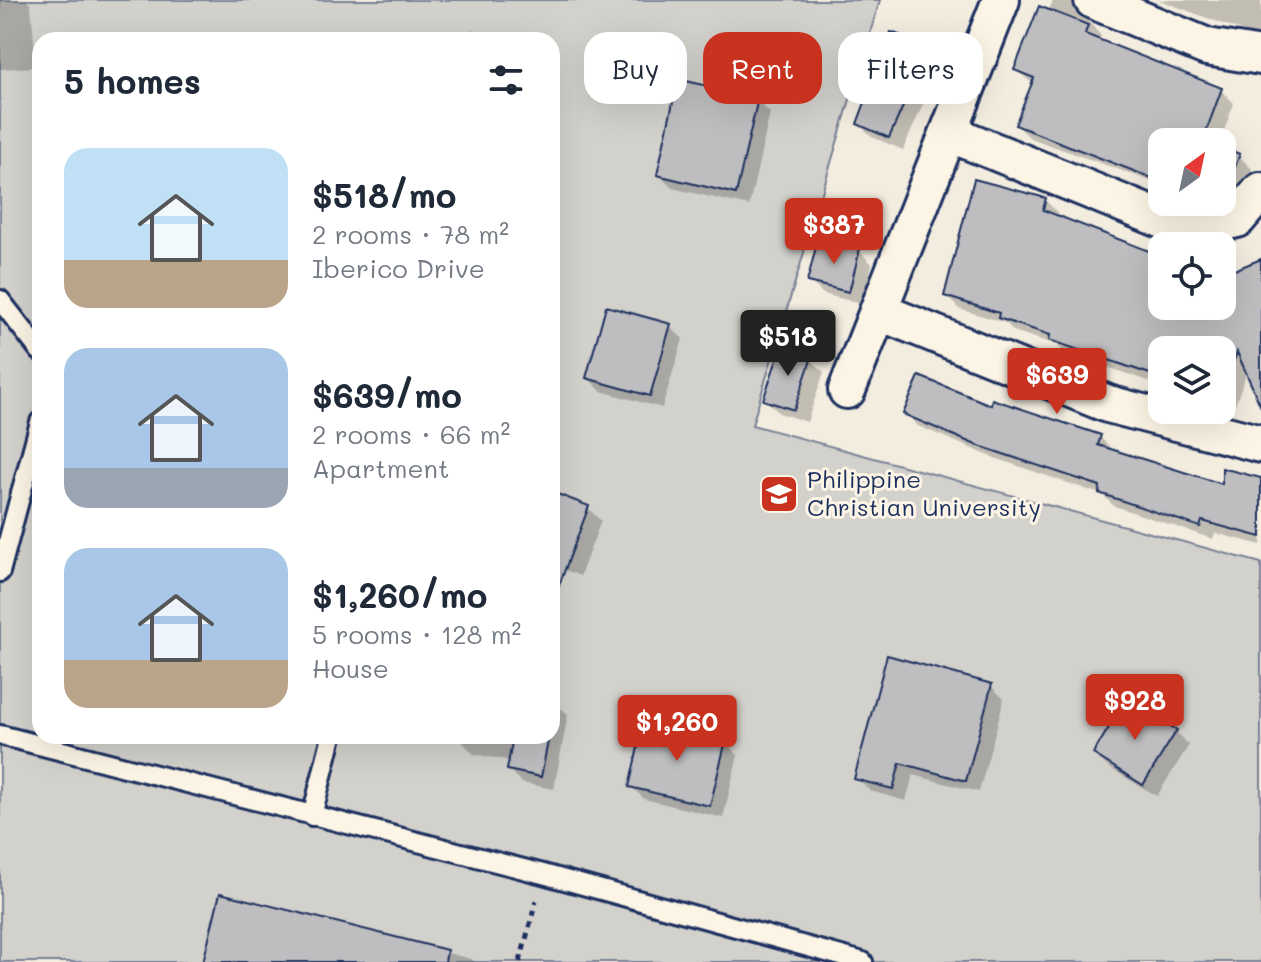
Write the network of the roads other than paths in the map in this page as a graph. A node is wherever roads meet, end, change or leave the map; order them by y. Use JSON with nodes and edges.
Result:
{"nodes":[{"id":1,"x":1001,"y":0,"type":"edge"},
{"id":2,"x":1093,"y":0,"type":"edge"},
{"id":3,"x":1261,"y":56,"type":"edge"},
{"id":4,"x":949,"y":133,"type":"junction"},
{"id":5,"x":1261,"y":191,"type":"edge"},
{"id":6,"x":0,"y":300,"type":"edge"},
{"id":7,"x":878,"y":311,"type":"junction"},
{"id":8,"x":32,"y":341,"type":"edge"},
{"id":9,"x":847,"y":390,"type":"dead end"},
{"id":10,"x":1261,"y":444,"type":"edge"},
{"id":11,"x":32,"y":452,"type":"edge"},
{"id":12,"x":0,"y":572,"type":"edge"},
{"id":13,"x":0,"y":735,"type":"edge"},
{"id":14,"x":32,"y":743,"type":"edge"},
{"id":15,"x":35,"y":744,"type":"edge"},
{"id":16,"x":330,"y":744,"type":"edge"},
{"id":17,"x":312,"y":816,"type":"junction"},
{"id":18,"x":863,"y":962,"type":"edge"}],
"edges":[{"from":1,"to":4,"type":"street"},
{"from":2,"to":3,"type":"street"},
{"from":4,"to":5,"type":"street"},
{"from":4,"to":7,"type":"street"},
{"from":6,"to":8,"type":"lane"},
{"from":7,"to":9,"type":"street"},
{"from":7,"to":10,"type":"street"},
{"from":11,"to":12,"type":"lane"},
{"from":13,"to":14,"type":"lane"},
{"from":15,"to":17,"type":"lane"},
{"from":16,"to":17,"type":"lane"},
{"from":17,"to":18,"type":"lane"}]}
